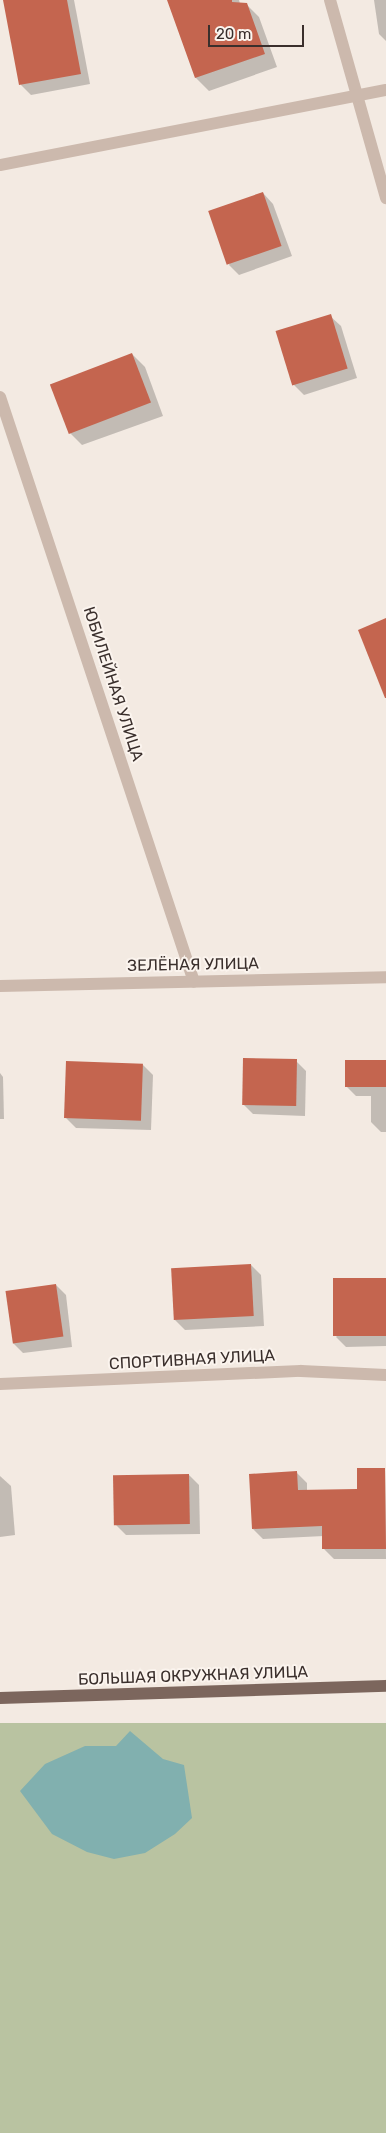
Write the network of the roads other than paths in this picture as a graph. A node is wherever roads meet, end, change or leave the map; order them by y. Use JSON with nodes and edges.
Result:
{"nodes":[{"id":1,"x":330,"y":0,"type":"edge"},
{"id":2,"x":386,"y":90,"type":"edge"},
{"id":3,"x":358,"y":97,"type":"junction"},
{"id":4,"x":0,"y":165,"type":"edge"},
{"id":5,"x":386,"y":198,"type":"edge"},
{"id":6,"x":0,"y":397,"type":"edge"},
{"id":7,"x":386,"y":977,"type":"edge"},
{"id":8,"x":194,"y":982,"type":"junction"},
{"id":9,"x":0,"y":986,"type":"edge"},
{"id":10,"x":386,"y":1375,"type":"edge"},
{"id":11,"x":0,"y":1384,"type":"edge"},
{"id":12,"x":386,"y":1686,"type":"edge"},
{"id":13,"x":0,"y":1698,"type":"edge"}],
"edges":[{"from":1,"to":3,"type":"street"},
{"from":2,"to":3,"type":"street"},
{"from":3,"to":4,"type":"street"},
{"from":3,"to":5,"type":"street"},
{"from":6,"to":8,"type":"street","name":"ЮБИЛЕЙНАЯ УЛИЦА"},
{"from":7,"to":8,"type":"street","name":"ЗЕЛЁНАЯ УЛИЦА"},
{"from":8,"to":9,"type":"street","name":"ЗЕЛЁНАЯ УЛИЦА"},
{"from":10,"to":11,"type":"street","name":"СПОРТИВНАЯ УЛИЦА"},
{"from":12,"to":13,"type":"main road","name":"БОЛЬШАЯ ОКРУЖНАЯ УЛИЦА"}]}
